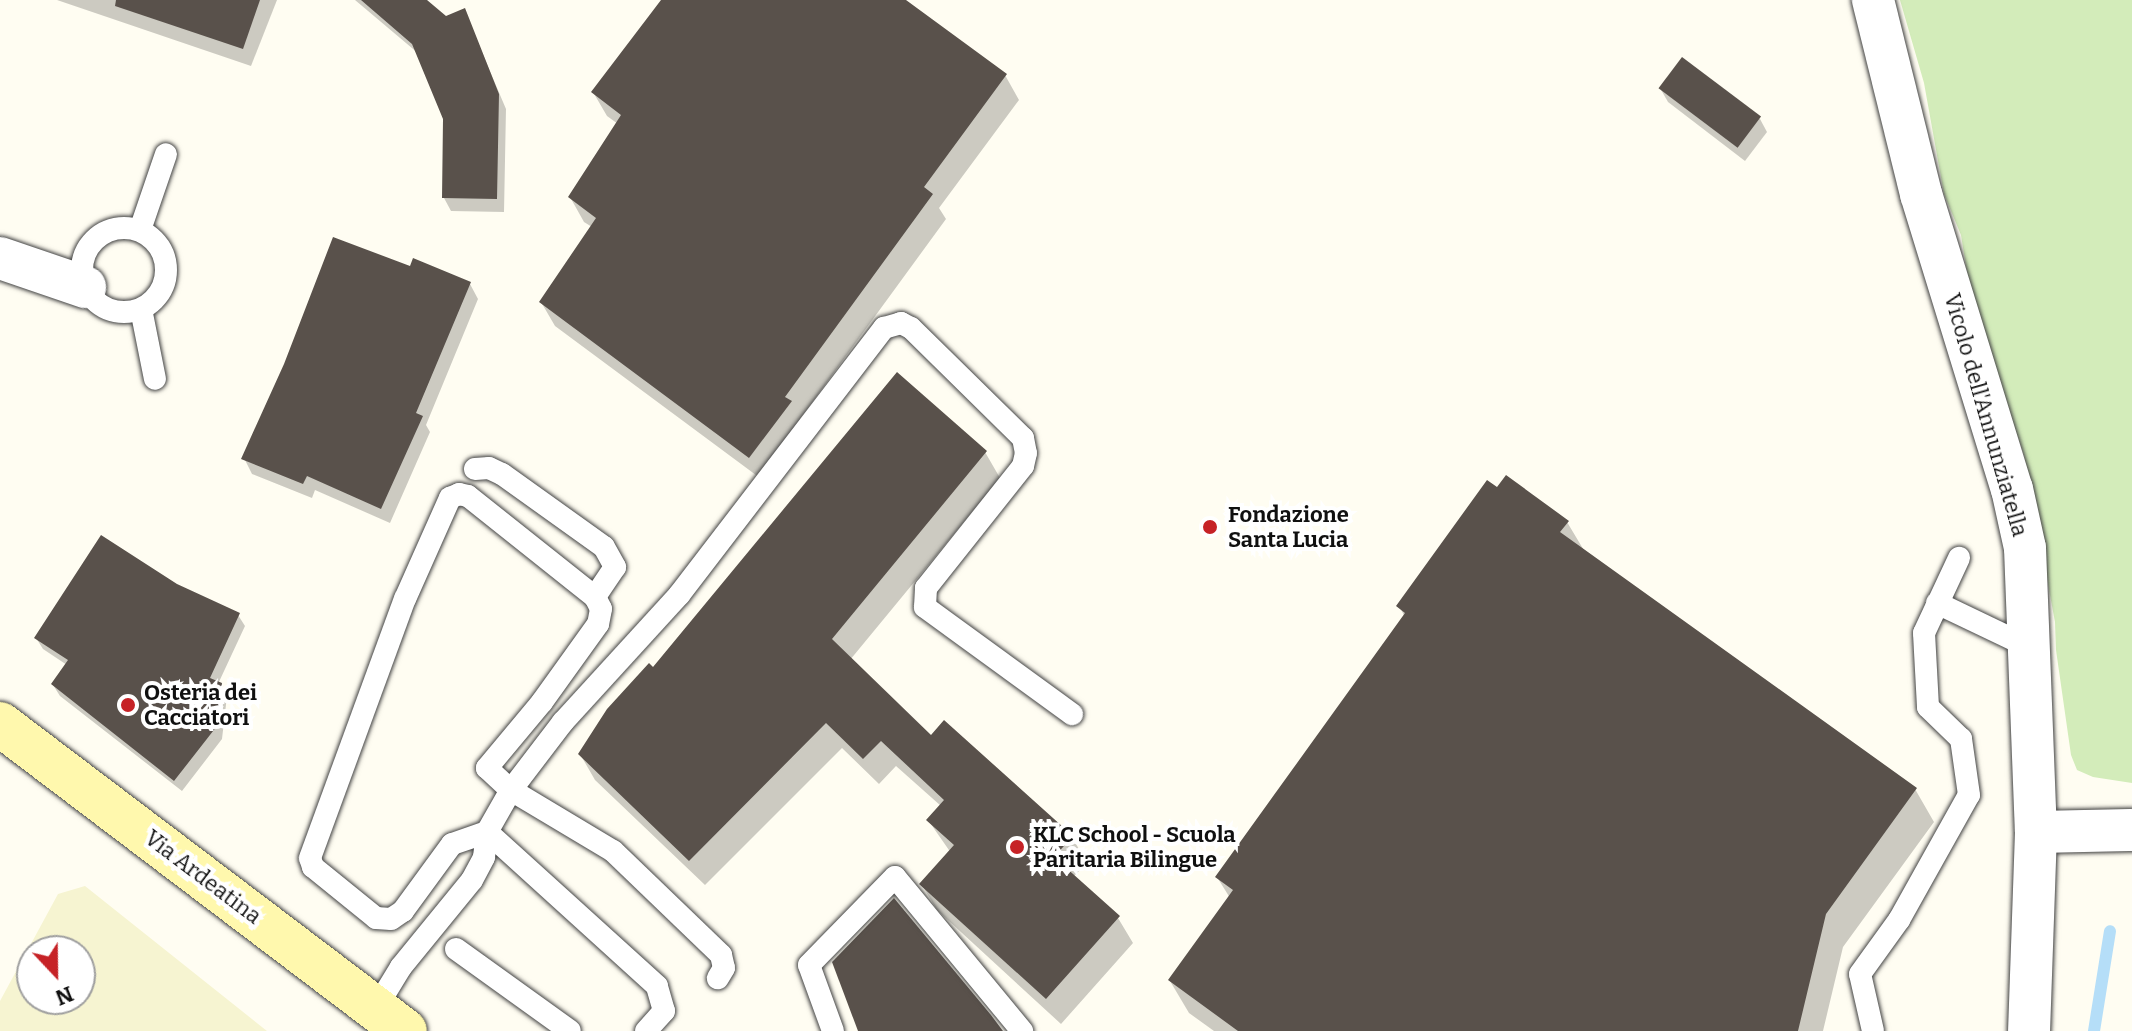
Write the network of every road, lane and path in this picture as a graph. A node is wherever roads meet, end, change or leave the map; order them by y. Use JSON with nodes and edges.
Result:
{"nodes":[{"id":1,"x":1873,"y":0,"type":"edge"},
{"id":2,"x":166,"y":154,"type":"dead end"},
{"id":3,"x":140,"y":230,"type":"junction"},
{"id":4,"x":0,"y":258,"type":"edge"},
{"id":5,"x":85,"y":287,"type":"junction"},
{"id":6,"x":141,"y":309,"type":"junction"},
{"id":7,"x":155,"y":379,"type":"dead end"},
{"id":8,"x":475,"y":469,"type":"dead end"},
{"id":9,"x":1959,"y":558,"type":"dead end"},
{"id":10,"x":595,"y":597,"type":"junction"},
{"id":11,"x":1937,"y":603,"type":"junction"},
{"id":12,"x":2031,"y":648,"type":"junction"},
{"id":13,"x":1072,"y":714,"type":"dead end"},
{"id":14,"x":0,"y":724,"type":"edge"},
{"id":15,"x":511,"y":790,"type":"junction"},
{"id":16,"x":2132,"y":830,"type":"edge"},
{"id":17,"x":487,"y":832,"type":"junction"},
{"id":18,"x":2036,"y":832,"type":"junction"},
{"id":19,"x":456,"y":949,"type":"dead end"},
{"id":20,"x":718,"y":978,"type":"dead end"},
{"id":21,"x":390,"y":1020,"type":"edge"},
{"id":22,"x":570,"y":1031,"type":"edge"},
{"id":23,"x":646,"y":1031,"type":"edge"},
{"id":24,"x":833,"y":1031,"type":"edge"},
{"id":25,"x":1022,"y":1031,"type":"edge"},
{"id":26,"x":1873,"y":1031,"type":"edge"},
{"id":27,"x":2029,"y":1031,"type":"edge"}],
"edges":[{"from":1,"to":12,"type":"street","name":"Vicolo dell'Annunziatella"},
{"from":2,"to":3,"type":"lane"},
{"from":3,"to":5,"type":"lane"},
{"from":3,"to":6,"type":"lane"},
{"from":4,"to":5,"type":"street"},
{"from":5,"to":6,"type":"lane"},
{"from":6,"to":7,"type":"lane"},
{"from":8,"to":10,"type":"lane"},
{"from":9,"to":11,"type":"lane"},
{"from":10,"to":15,"type":"lane"},
{"from":10,"to":17,"type":"lane"},
{"from":11,"to":12,"type":"lane"},
{"from":11,"to":26,"type":"lane"},
{"from":12,"to":18,"type":"street","name":"Vicolo dell'Annunziatella"},
{"from":13,"to":15,"type":"lane"},
{"from":14,"to":21,"type":"main road","name":"Via Ardeatina"},
{"from":15,"to":17,"type":"lane"},
{"from":15,"to":20,"type":"lane"},
{"from":16,"to":18,"type":"street"},
{"from":17,"to":21,"type":"lane"},
{"from":17,"to":23,"type":"lane"},
{"from":18,"to":27,"type":"street","name":"Vicolo dell'Annunziatella"},
{"from":19,"to":22,"type":"lane"},
{"from":24,"to":25,"type":"lane"}]}
